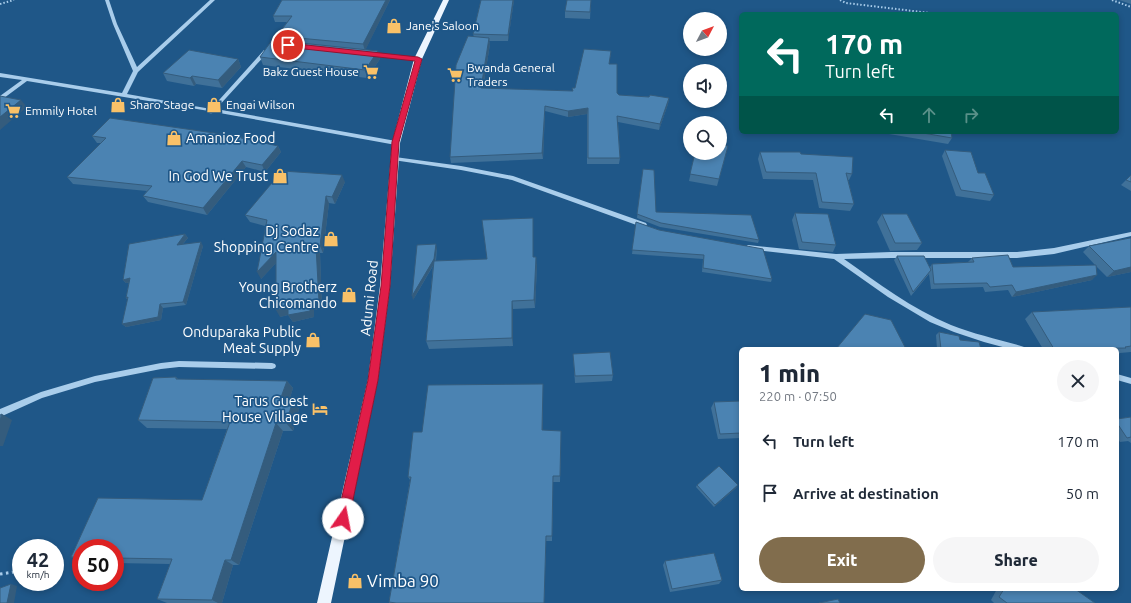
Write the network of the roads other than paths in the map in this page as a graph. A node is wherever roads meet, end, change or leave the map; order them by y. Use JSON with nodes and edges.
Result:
{"nodes":[{"id":1,"x":107,"y":0,"type":"edge"},
{"id":2,"x":213,"y":0,"type":"edge"},
{"id":3,"x":446,"y":0,"type":"edge"},
{"id":4,"x":273,"y":44,"type":"edge"},
{"id":5,"x":365,"y":53,"type":"edge"},
{"id":6,"x":418,"y":59,"type":"junction"},
{"id":7,"x":136,"y":71,"type":"junction"},
{"id":8,"x":0,"y":75,"type":"edge"},
{"id":9,"x":26,"y":79,"type":"junction"},
{"id":10,"x":124,"y":95,"type":"junction"},
{"id":11,"x":0,"y":99,"type":"edge"},
{"id":12,"x":212,"y":112,"type":"junction"},
{"id":13,"x":396,"y":142,"type":"junction"},
{"id":14,"x":395,"y":159,"type":"junction"},
{"id":15,"x":652,"y":228,"type":"edge"},
{"id":16,"x":1131,"y":234,"type":"edge"},
{"id":17,"x":741,"y":246,"type":"edge"},
{"id":18,"x":836,"y":257,"type":"junction"},
{"id":19,"x":1014,"y":347,"type":"edge"},
{"id":20,"x":272,"y":366,"type":"dead end"},
{"id":21,"x":1119,"y":378,"type":"edge"},
{"id":22,"x":1131,"y":381,"type":"edge"},
{"id":23,"x":0,"y":413,"type":"edge"},
{"id":24,"x":324,"y":603,"type":"edge"}],
"edges":[{"from":1,"to":7,"type":"street"},
{"from":2,"to":7,"type":"street"},
{"from":3,"to":6,"type":"main road","name":"Adumi Road"},
{"from":4,"to":12,"type":"street"},
{"from":5,"to":6,"type":"street"},
{"from":6,"to":13,"type":"main road","name":"Adumi Road"},
{"from":7,"to":10,"type":"street"},
{"from":8,"to":9,"type":"street"},
{"from":9,"to":10,"type":"street"},
{"from":9,"to":11,"type":"street"},
{"from":10,"to":12,"type":"street"},
{"from":12,"to":13,"type":"street"},
{"from":13,"to":14,"type":"main road","name":"Adumi Road"},
{"from":14,"to":15,"type":"street"},
{"from":14,"to":24,"type":"main road","name":"Adumi Road"},
{"from":16,"to":18,"type":"street"},
{"from":17,"to":18,"type":"street"},
{"from":18,"to":19,"type":"street"},
{"from":20,"to":23,"type":"street"},
{"from":21,"to":22,"type":"street"}]}
